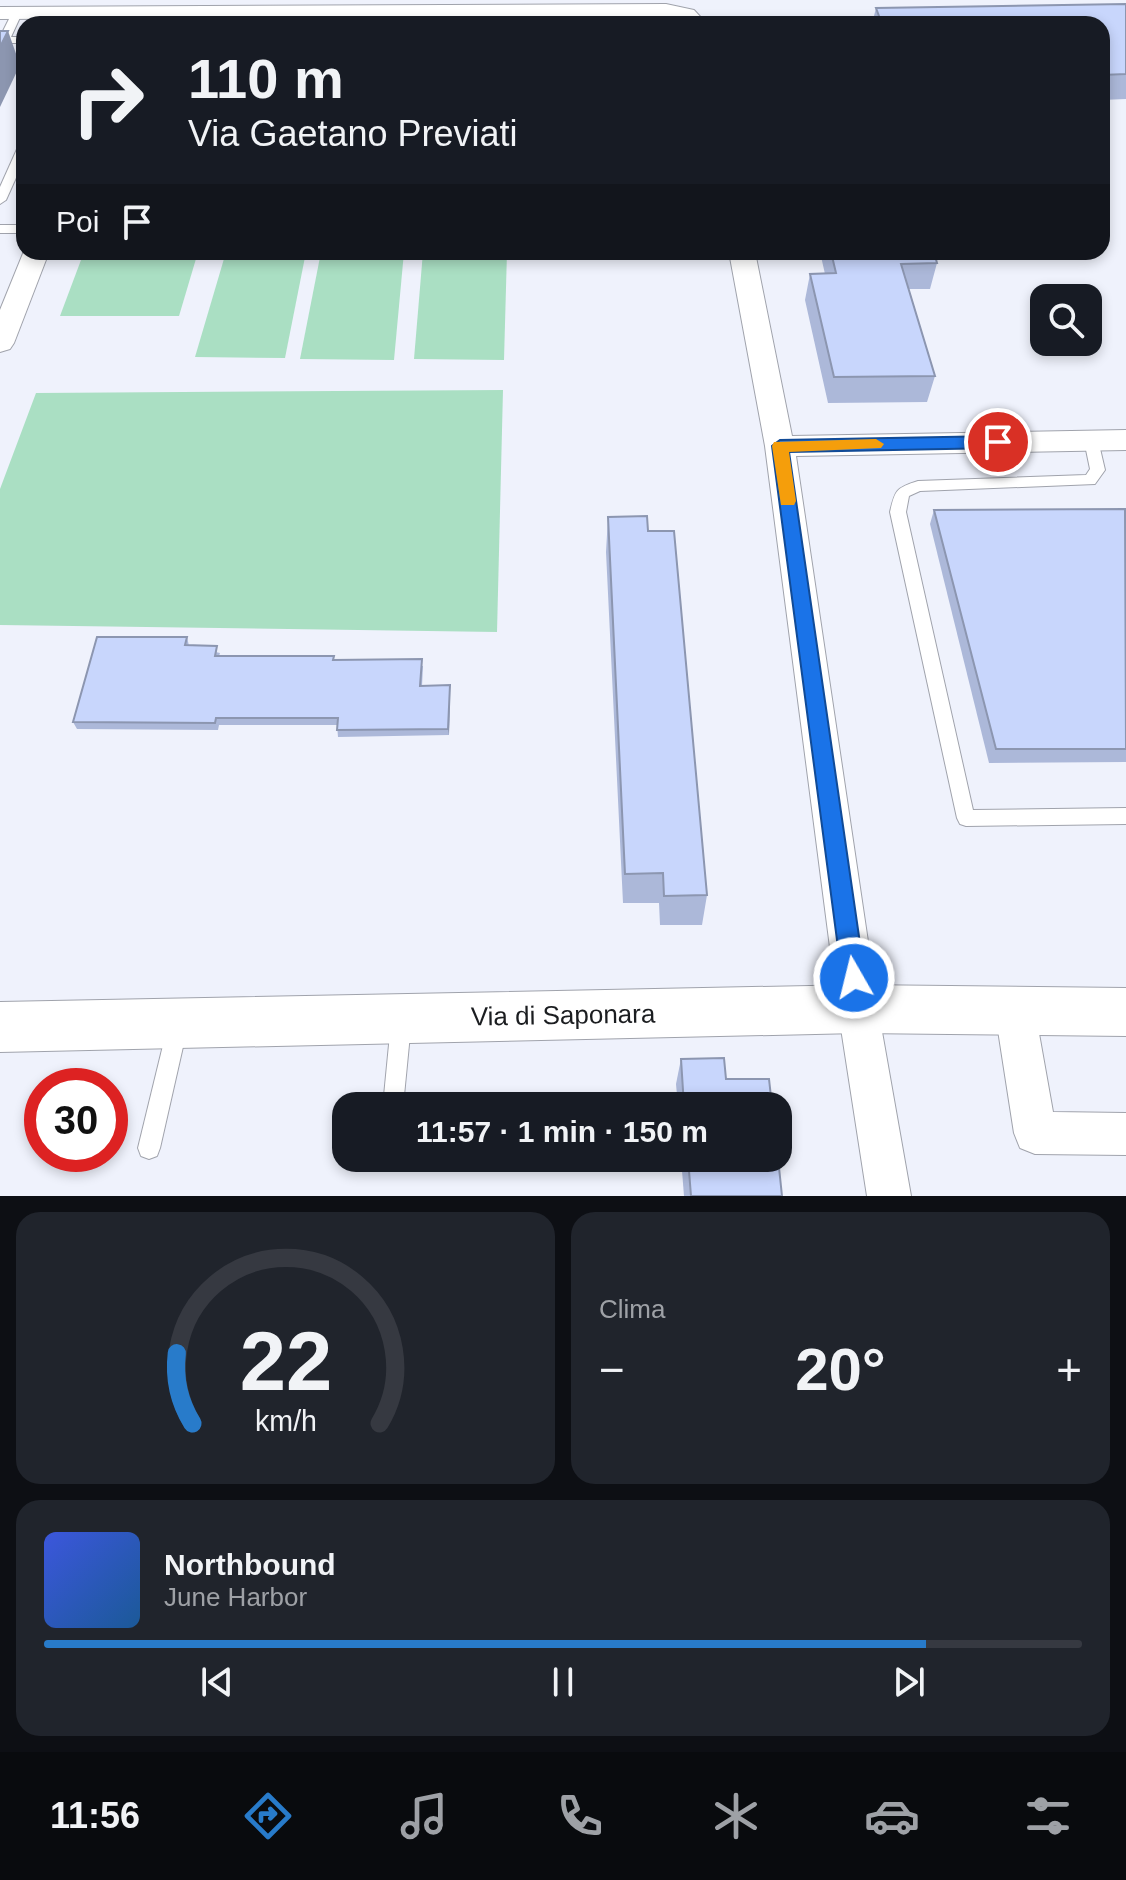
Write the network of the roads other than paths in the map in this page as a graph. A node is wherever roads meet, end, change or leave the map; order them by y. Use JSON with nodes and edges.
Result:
{"nodes":[{"id":1,"x":665,"y":5,"type":"edge"},
{"id":2,"x":9,"y":13,"type":"edge"},
{"id":3,"x":81,"y":16,"type":"edge"},
{"id":4,"x":211,"y":16,"type":"edge"},
{"id":5,"x":689,"y":16,"type":"edge"},
{"id":6,"x":2,"y":40,"type":"edge"},
{"id":7,"x":16,"y":165,"type":"edge"},
{"id":8,"x":0,"y":200,"type":"edge"},
{"id":9,"x":33,"y":260,"type":"edge"},
{"id":10,"x":744,"y":260,"type":"edge"},
{"id":11,"x":0,"y":343,"type":"edge"},
{"id":12,"x":1091,"y":440,"type":"junction"},
{"id":13,"x":1126,"y":440,"type":"edge"},
{"id":14,"x":780,"y":446,"type":"junction"},
{"id":15,"x":1126,"y":816,"type":"edge"},
{"id":16,"x":858,"y":1009,"type":"junction"},
{"id":17,"x":1015,"y":1011,"type":"junction"},
{"id":18,"x":1126,"y":1012,"type":"edge"},
{"id":19,"x":401,"y":1019,"type":"junction"},
{"id":20,"x":178,"y":1023,"type":"junction"},
{"id":21,"x":0,"y":1027,"type":"edge"},
{"id":22,"x":394,"y":1092,"type":"edge"},
{"id":23,"x":1126,"y":1134,"type":"edge"},
{"id":24,"x":149,"y":1148,"type":"dead end"},
{"id":25,"x":889,"y":1196,"type":"edge"}],
"edges":[{"from":1,"to":4,"type":"street"},
{"from":1,"to":5,"type":"street"},
{"from":2,"to":3,"type":"street"},
{"from":2,"to":6,"type":"lane"},
{"from":7,"to":8,"type":"lane"},
{"from":9,"to":11,"type":"street"},
{"from":10,"to":14,"type":"street"},
{"from":12,"to":13,"type":"street"},
{"from":12,"to":14,"type":"street"},
{"from":12,"to":15,"type":"lane"},
{"from":14,"to":16,"type":"street"},
{"from":16,"to":17,"type":"street","name":"Via di Saponara"},
{"from":16,"to":19,"type":"street","name":"Via di Saponara"},
{"from":16,"to":25,"type":"street"},
{"from":17,"to":18,"type":"street","name":"Via di Saponara"},
{"from":17,"to":23,"type":"street"},
{"from":19,"to":20,"type":"street","name":"Via di Saponara"},
{"from":19,"to":22,"type":"lane"},
{"from":20,"to":21,"type":"street","name":"Via di Saponara"},
{"from":20,"to":24,"type":"lane"}]}
